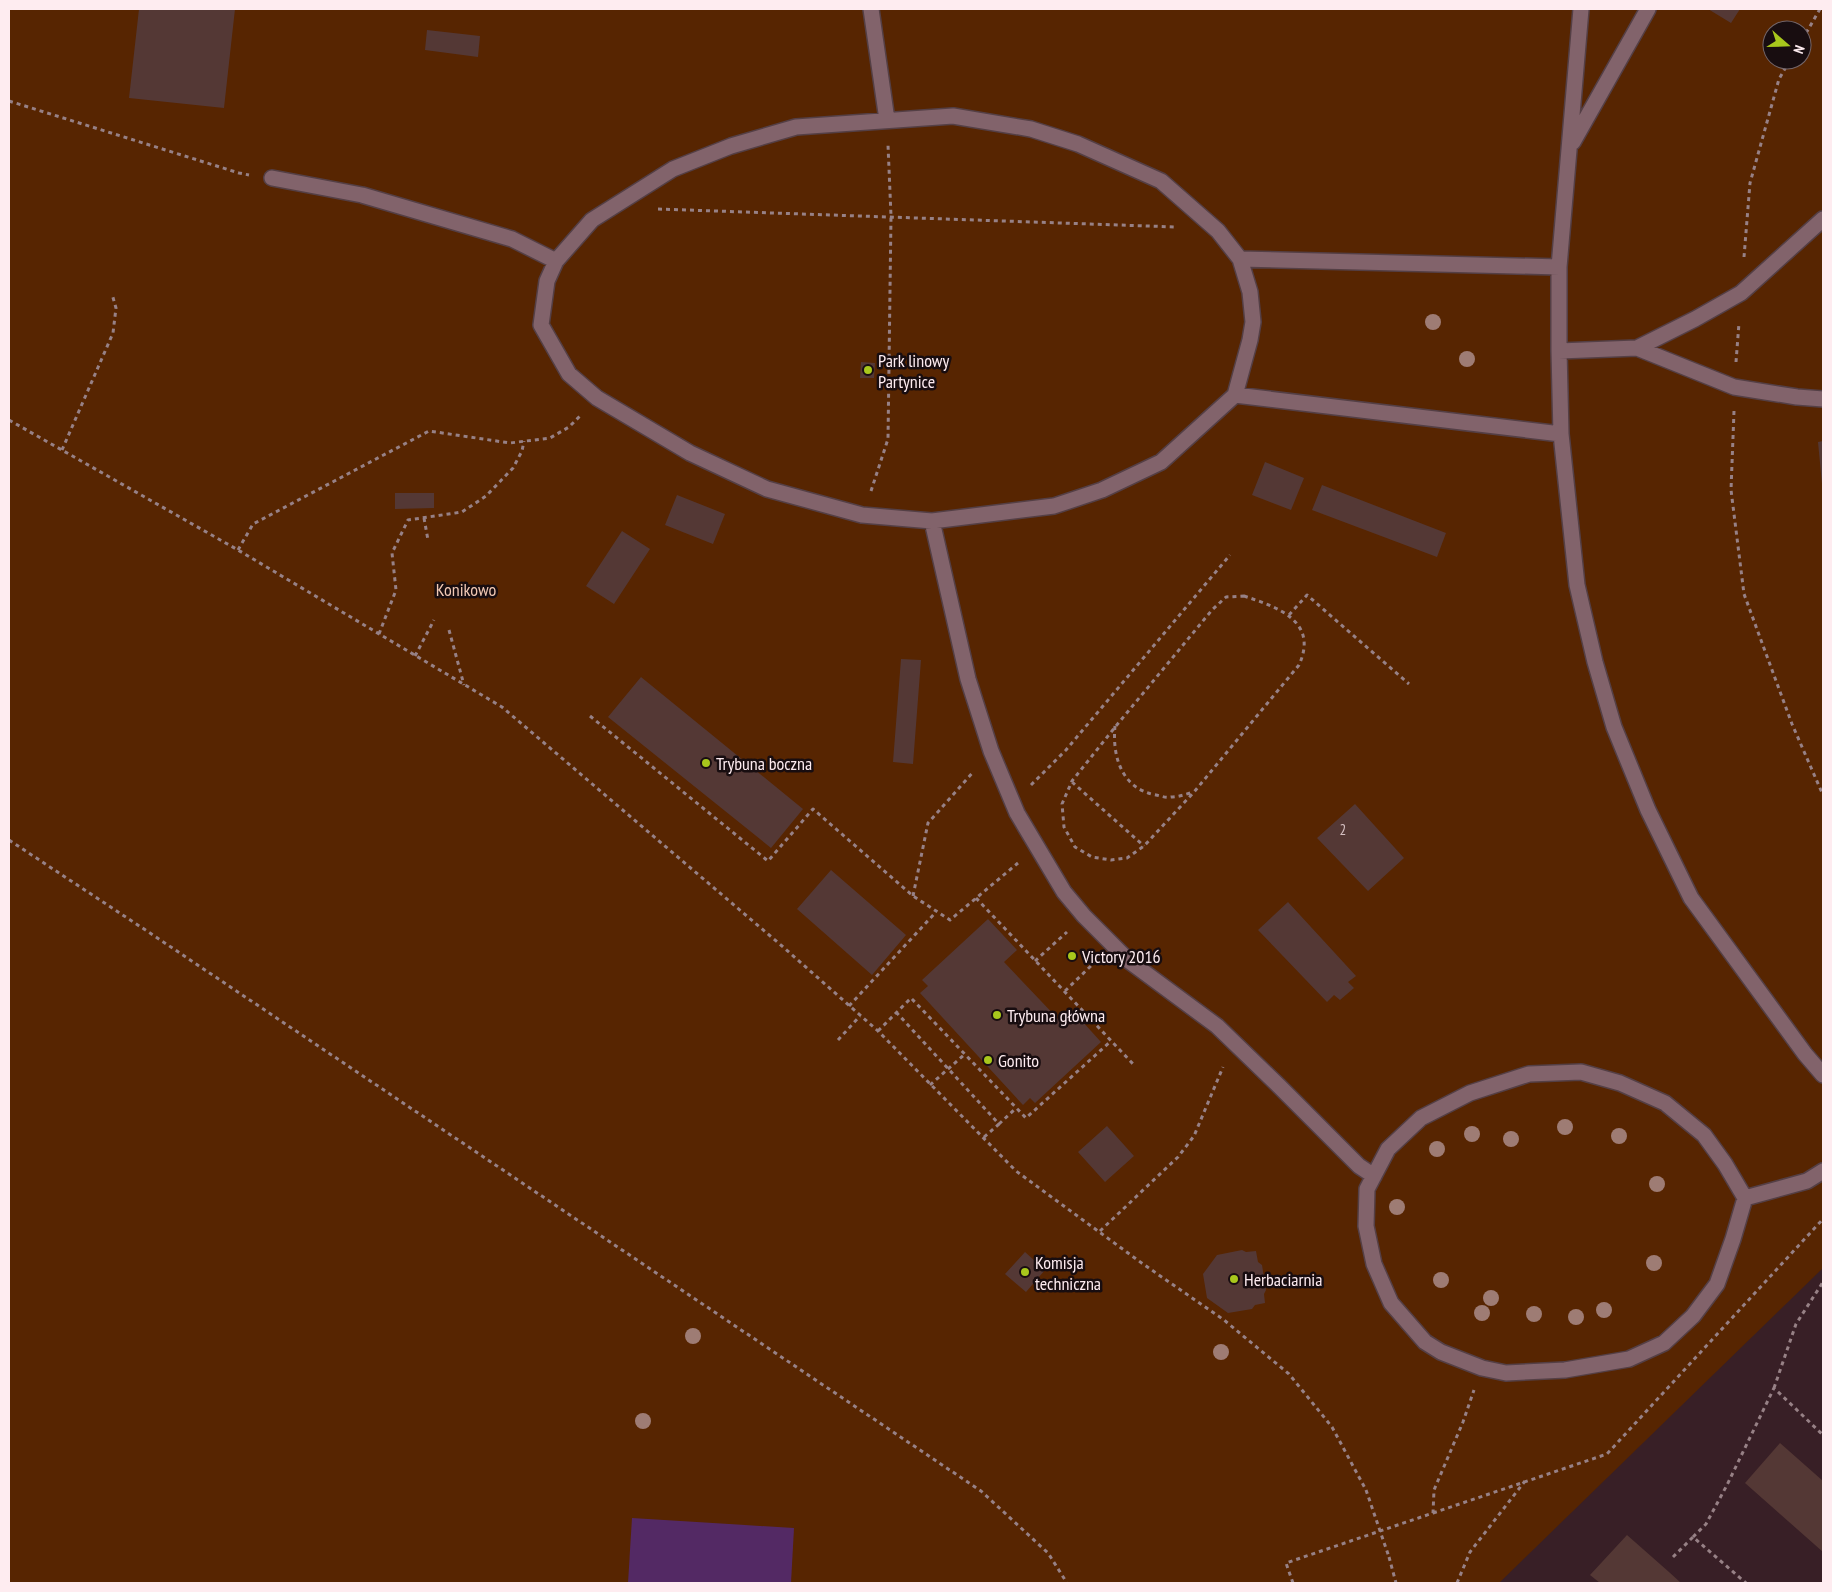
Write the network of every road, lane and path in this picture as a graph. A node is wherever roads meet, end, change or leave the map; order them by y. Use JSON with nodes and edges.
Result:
{"nodes":[{"id":1,"x":870,"y":9,"type":"edge"},
{"id":2,"x":1581,"y":9,"type":"edge"},
{"id":3,"x":1648,"y":9,"type":"edge"},
{"id":4,"x":1820,"y":9,"type":"edge"},
{"id":5,"x":1812,"y":23,"type":"edge"},
{"id":6,"x":1784,"y":70,"type":"edge"},
{"id":7,"x":9,"y":101,"type":"edge"},
{"id":8,"x":887,"y":120,"type":"junction"},
{"id":9,"x":1571,"y":145,"type":"junction"},
{"id":10,"x":272,"y":178,"type":"joint"},
{"id":11,"x":636,"y":191,"type":"junction"},
{"id":12,"x":1200,"y":214,"type":"junction"},
{"id":13,"x":891,"y":216,"type":"junction"},
{"id":14,"x":1823,"y":219,"type":"edge"},
{"id":15,"x":1240,"y":259,"type":"junction"},
{"id":16,"x":556,"y":261,"type":"junction"},
{"id":17,"x":1559,"y":267,"type":"junction"},
{"id":18,"x":1740,"y":292,"type":"junction"},
{"id":19,"x":112,"y":294,"type":"dead end"},
{"id":20,"x":1637,"y":348,"type":"junction"},
{"id":21,"x":1559,"y":351,"type":"junction"},
{"id":22,"x":1734,"y":387,"type":"junction"},
{"id":23,"x":1235,"y":395,"type":"junction"},
{"id":24,"x":597,"y":398,"type":"junction"},
{"id":25,"x":1823,"y":399,"type":"edge"},
{"id":26,"x":9,"y":420,"type":"edge"},
{"id":27,"x":1561,"y":434,"type":"junction"},
{"id":28,"x":524,"y":441,"type":"junction"},
{"id":29,"x":62,"y":450,"type":"junction"},
{"id":30,"x":862,"y":516,"type":"junction"},
{"id":31,"x":424,"y":518,"type":"junction"},
{"id":32,"x":932,"y":521,"type":"junction"},
{"id":33,"x":428,"y":540,"type":"dead end"},
{"id":34,"x":238,"y":550,"type":"junction"},
{"id":35,"x":1230,"y":555,"type":"dead end"},
{"id":36,"x":1289,"y":615,"type":"junction"},
{"id":37,"x":434,"y":620,"type":"dead end"},
{"id":38,"x":449,"y":630,"type":"dead end"},
{"id":39,"x":378,"y":634,"type":"junction"},
{"id":40,"x":415,"y":656,"type":"junction"},
{"id":41,"x":1409,"y":684,"type":"dead end"},
{"id":42,"x":464,"y":685,"type":"junction"},
{"id":43,"x":590,"y":716,"type":"dead end"},
{"id":44,"x":1116,"y":726,"type":"junction"},
{"id":45,"x":991,"y":751,"type":"junction"},
{"id":46,"x":1072,"y":782,"type":"junction"},
{"id":47,"x":1194,"y":792,"type":"junction"},
{"id":48,"x":1009,"y":793,"type":"junction"},
{"id":49,"x":1823,"y":795,"type":"edge"},
{"id":50,"x":9,"y":840,"type":"edge"},
{"id":51,"x":1038,"y":846,"type":"junction"},
{"id":52,"x":1144,"y":846,"type":"junction"},
{"id":53,"x":913,"y":896,"type":"junction"},
{"id":54,"x":976,"y":898,"type":"junction"},
{"id":55,"x":936,"y":912,"type":"junction"},
{"id":56,"x":1084,"y":916,"type":"junction"},
{"id":57,"x":1113,"y":945,"type":"junction"},
{"id":58,"x":1035,"y":961,"type":"junction"},
{"id":59,"x":1064,"y":992,"type":"junction"},
{"id":60,"x":849,"y":1006,"type":"junction"},
{"id":61,"x":896,"y":1012,"type":"junction"},
{"id":62,"x":860,"y":1016,"type":"junction"},
{"id":63,"x":878,"y":1031,"type":"junction"},
{"id":64,"x":838,"y":1040,"type":"dead end"},
{"id":65,"x":1111,"y":1041,"type":"junction"},
{"id":66,"x":1240,"y":1048,"type":"junction"},
{"id":67,"x":965,"y":1054,"type":"junction"},
{"id":68,"x":1135,"y":1066,"type":"dead end"},
{"id":69,"x":948,"y":1069,"type":"junction"},
{"id":70,"x":1823,"y":1075,"type":"edge"},
{"id":71,"x":930,"y":1084,"type":"junction"},
{"id":72,"x":1016,"y":1108,"type":"junction"},
{"id":73,"x":999,"y":1124,"type":"junction"},
{"id":74,"x":983,"y":1138,"type":"junction"},
{"id":75,"x":1823,"y":1171,"type":"edge"},
{"id":76,"x":1374,"y":1176,"type":"junction"},
{"id":77,"x":1745,"y":1198,"type":"junction"},
{"id":78,"x":1823,"y":1219,"type":"edge"},
{"id":79,"x":1100,"y":1231,"type":"junction"},
{"id":80,"x":1823,"y":1282,"type":"edge"},
{"id":81,"x":1482,"y":1368,"type":"junction"},
{"id":82,"x":1774,"y":1388,"type":"junction"},
{"id":83,"x":1823,"y":1435,"type":"edge"},
{"id":84,"x":1526,"y":1480,"type":"junction"},
{"id":85,"x":1433,"y":1513,"type":"junction"},
{"id":86,"x":1694,"y":1537,"type":"junction"},
{"id":87,"x":1673,"y":1557,"type":"dead end"},
{"id":88,"x":1067,"y":1583,"type":"edge"},
{"id":89,"x":1293,"y":1583,"type":"edge"},
{"id":90,"x":1396,"y":1583,"type":"edge"},
{"id":91,"x":1457,"y":1583,"type":"edge"},
{"id":92,"x":1746,"y":1583,"type":"edge"}],
"edges":[{"from":1,"to":8,"type":"lane"},
{"from":2,"to":9,"type":"lane"},
{"from":3,"to":9,"type":"lane"},
{"from":4,"to":5,"type":"path"},
{"from":6,"to":18,"type":"path"},
{"from":7,"to":10,"type":"path"},
{"from":8,"to":11,"type":"lane"},
{"from":8,"to":12,"type":"lane"},
{"from":8,"to":13,"type":"path"},
{"from":9,"to":17,"type":"lane"},
{"from":10,"to":16,"type":"lane"},
{"from":11,"to":13,"type":"path"},
{"from":11,"to":16,"type":"lane"},
{"from":12,"to":13,"type":"path"},
{"from":12,"to":15,"type":"lane"},
{"from":13,"to":30,"type":"path"},
{"from":14,"to":18,"type":"lane"},
{"from":15,"to":17,"type":"lane"},
{"from":15,"to":23,"type":"lane"},
{"from":16,"to":24,"type":"lane"},
{"from":17,"to":21,"type":"lane"},
{"from":18,"to":20,"type":"lane"},
{"from":18,"to":22,"type":"path"},
{"from":19,"to":29,"type":"path"},
{"from":20,"to":21,"type":"lane"},
{"from":20,"to":22,"type":"lane"},
{"from":21,"to":27,"type":"lane"},
{"from":22,"to":25,"type":"lane"},
{"from":22,"to":49,"type":"path"},
{"from":23,"to":27,"type":"lane"},
{"from":23,"to":32,"type":"lane"},
{"from":24,"to":28,"type":"path"},
{"from":24,"to":30,"type":"lane"},
{"from":26,"to":29,"type":"path"},
{"from":27,"to":70,"type":"lane"},
{"from":28,"to":31,"type":"path"},
{"from":28,"to":34,"type":"path"},
{"from":29,"to":34,"type":"path"},
{"from":30,"to":32,"type":"lane"},
{"from":31,"to":33,"type":"path"},
{"from":31,"to":39,"type":"path"},
{"from":32,"to":45,"type":"lane"},
{"from":34,"to":39,"type":"path"},
{"from":35,"to":48,"type":"path"},
{"from":36,"to":41,"type":"path"},
{"from":36,"to":44,"type":"path"},
{"from":36,"to":47,"type":"path"},
{"from":37,"to":40,"type":"path"},
{"from":38,"to":42,"type":"path"},
{"from":39,"to":40,"type":"path"},
{"from":40,"to":42,"type":"path"},
{"from":42,"to":60,"type":"path"},
{"from":43,"to":53,"type":"path"},
{"from":44,"to":46,"type":"path"},
{"from":44,"to":47,"type":"path"},
{"from":45,"to":48,"type":"lane"},
{"from":45,"to":53,"type":"path"},
{"from":46,"to":52,"type":"path"},
{"from":46,"to":52,"type":"path"},
{"from":47,"to":52,"type":"path"},
{"from":48,"to":51,"type":"lane"},
{"from":50,"to":88,"type":"path"},
{"from":51,"to":54,"type":"path"},
{"from":51,"to":56,"type":"lane"},
{"from":53,"to":55,"type":"path"},
{"from":54,"to":55,"type":"path"},
{"from":54,"to":58,"type":"path"},
{"from":55,"to":60,"type":"path"},
{"from":56,"to":57,"type":"lane"},
{"from":56,"to":58,"type":"path"},
{"from":57,"to":59,"type":"path"},
{"from":57,"to":66,"type":"lane"},
{"from":58,"to":59,"type":"path"},
{"from":59,"to":65,"type":"path"},
{"from":60,"to":62,"type":"path"},
{"from":61,"to":63,"type":"path"},
{"from":61,"to":67,"type":"path"},
{"from":61,"to":69,"type":"path"},
{"from":62,"to":63,"type":"path"},
{"from":62,"to":64,"type":"path"},
{"from":63,"to":71,"type":"path"},
{"from":65,"to":68,"type":"path"},
{"from":65,"to":72,"type":"path"},
{"from":66,"to":76,"type":"lane"},
{"from":66,"to":79,"type":"path"},
{"from":67,"to":69,"type":"path"},
{"from":67,"to":72,"type":"path"},
{"from":69,"to":71,"type":"path"},
{"from":69,"to":73,"type":"path"},
{"from":71,"to":74,"type":"path"},
{"from":72,"to":73,"type":"path"},
{"from":73,"to":74,"type":"path"},
{"from":74,"to":79,"type":"path"},
{"from":75,"to":77,"type":"lane"},
{"from":76,"to":77,"type":"lane"},
{"from":76,"to":81,"type":"lane"},
{"from":77,"to":81,"type":"lane"},
{"from":78,"to":84,"type":"path"},
{"from":79,"to":90,"type":"path","bridge":true},
{"from":80,"to":82,"type":"path"},
{"from":81,"to":85,"type":"path"},
{"from":82,"to":83,"type":"path"},
{"from":82,"to":86,"type":"path"},
{"from":84,"to":85,"type":"path"},
{"from":84,"to":91,"type":"path"},
{"from":85,"to":89,"type":"path"},
{"from":86,"to":87,"type":"path"},
{"from":86,"to":92,"type":"path"}]}
